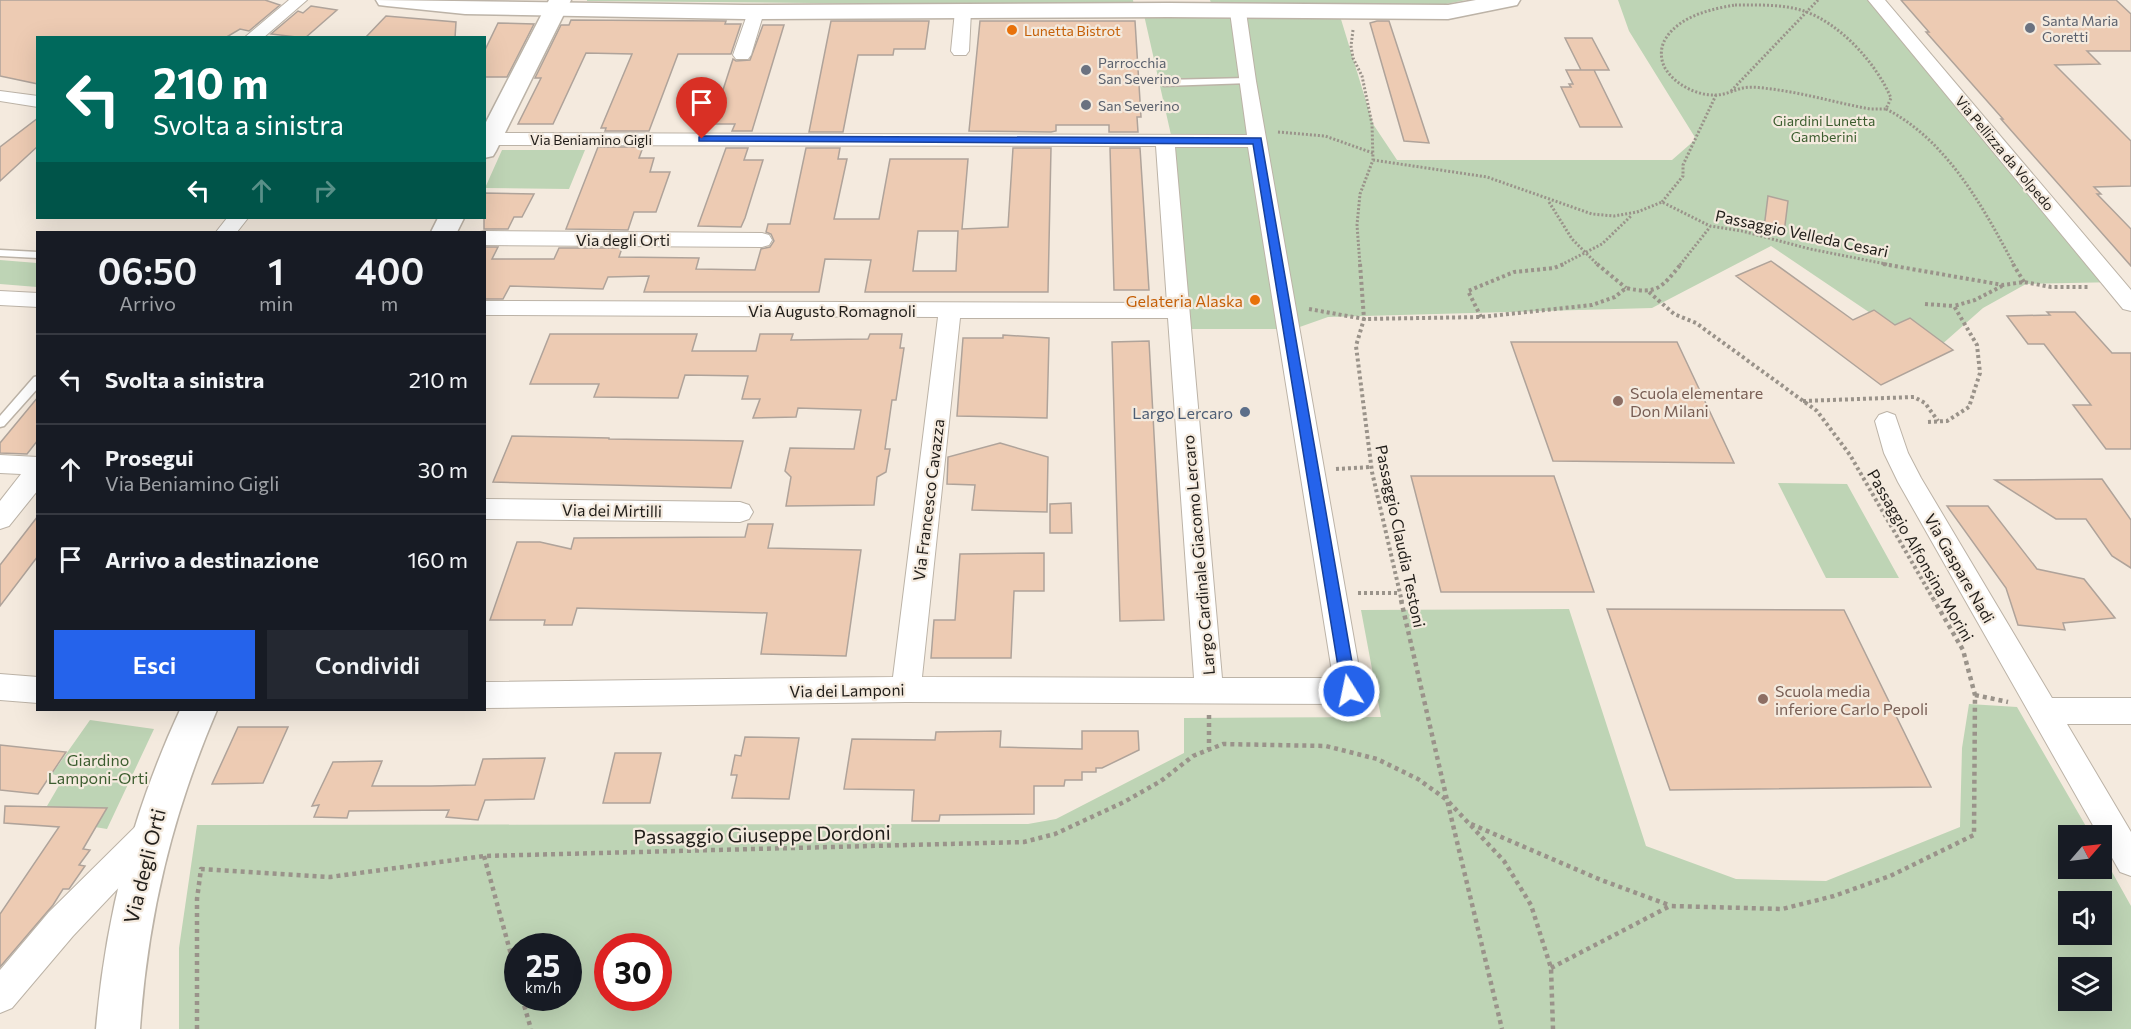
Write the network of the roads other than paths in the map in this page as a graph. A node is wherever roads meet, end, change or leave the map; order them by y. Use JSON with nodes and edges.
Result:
{"nodes":[{"id":1,"x":299,"y":0,"type":"edge"},
{"id":2,"x":387,"y":0,"type":"edge"},
{"id":3,"x":1509,"y":0,"type":"edge"},
{"id":4,"x":1877,"y":1,"type":"edge"},
{"id":5,"x":558,"y":5,"type":"edge"},
{"id":6,"x":1166,"y":5,"type":"edge"},
{"id":7,"x":958,"y":7,"type":"edge"},
{"id":8,"x":749,"y":8,"type":"edge"},
{"id":9,"x":1238,"y":12,"type":"junction"},
{"id":10,"x":254,"y":36,"type":"edge"},
{"id":11,"x":960,"y":51,"type":"dead end"},
{"id":12,"x":742,"y":55,"type":"dead end"},
{"id":13,"x":1247,"y":81,"type":"junction"},
{"id":14,"x":1164,"y":83,"type":"dead end"},
{"id":15,"x":0,"y":96,"type":"edge"},
{"id":16,"x":36,"y":102,"type":"edge"},
{"id":17,"x":1256,"y":133,"type":"junction"},
{"id":18,"x":1165,"y":140,"type":"junction"},
{"id":19,"x":487,"y":143,"type":"edge"},
{"id":20,"x":237,"y":219,"type":"edge"},
{"id":21,"x":227,"y":231,"type":"edge"},
{"id":22,"x":486,"y":238,"type":"edge"},
{"id":23,"x":762,"y":240,"type":"dead end"},
{"id":24,"x":0,"y":252,"type":"edge"},
{"id":25,"x":36,"y":255,"type":"edge"},
{"id":26,"x":2131,"y":273,"type":"edge"},
{"id":27,"x":2101,"y":281,"type":"junction"},
{"id":28,"x":36,"y":300,"type":"edge"},
{"id":29,"x":3,"y":301,"type":"edge"},
{"id":30,"x":2131,"y":304,"type":"edge"},
{"id":31,"x":486,"y":308,"type":"edge"},
{"id":32,"x":950,"y":310,"type":"junction"},
{"id":33,"x":1179,"y":311,"type":"junction"},
{"id":34,"x":36,"y":382,"type":"edge"},
{"id":35,"x":1887,"y":421,"type":"dead end"},
{"id":36,"x":0,"y":423,"type":"edge"},
{"id":37,"x":0,"y":464,"type":"edge"},
{"id":38,"x":36,"y":466,"type":"edge"},
{"id":39,"x":36,"y":474,"type":"edge"},
{"id":40,"x":486,"y":509,"type":"edge"},
{"id":41,"x":740,"y":512,"type":"dead end"},
{"id":42,"x":0,"y":519,"type":"edge"},
{"id":43,"x":906,"y":689,"type":"junction"},
{"id":44,"x":1209,"y":690,"type":"junction"},
{"id":45,"x":486,"y":695,"type":"edge"},
{"id":46,"x":198,"y":711,"type":"edge"},
{"id":47,"x":2044,"y":711,"type":"junction"},
{"id":48,"x":2131,"y":711,"type":"edge"},
{"id":49,"x":149,"y":834,"type":"junction"},
{"id":50,"x":2131,"y":861,"type":"edge"},
{"id":51,"x":0,"y":996,"type":"edge"},
{"id":52,"x":118,"y":1029,"type":"edge"}],
"edges":[{"from":1,"to":10,"type":"street"},
{"from":2,"to":5,"type":"street"},
{"from":3,"to":9,"type":"street"},
{"from":4,"to":27,"type":"street","name":"Via Pellizza da Volpedo"},
{"from":5,"to":8,"type":"street"},
{"from":5,"to":19,"type":"street"},
{"from":6,"to":7,"type":"street"},
{"from":6,"to":9,"type":"street"},
{"from":7,"to":8,"type":"street"},
{"from":7,"to":11,"type":"street"},
{"from":8,"to":12,"type":"street"},
{"from":9,"to":13,"type":"street","name":"Largo Cardinale Giacomo Lercaro"},
{"from":13,"to":14,"type":"lane"},
{"from":13,"to":17,"type":"street","name":"Largo Cardinale Giacomo Lercaro"},
{"from":15,"to":16,"type":"street"},
{"from":17,"to":18,"type":"street"},
{"from":17,"to":44,"type":"street","name":"Largo Cardinale Giacomo Lercaro"},
{"from":18,"to":19,"type":"street","name":"Via Beniamino Gigli"},
{"from":18,"to":33,"type":"street","name":"Largo Cardinale Giacomo Lercaro"},
{"from":20,"to":21,"type":"street"},
{"from":22,"to":23,"type":"street","name":"Via degli Orti"},
{"from":24,"to":25,"type":"lane"},
{"from":26,"to":27,"type":"street"},
{"from":27,"to":30,"type":"street","name":"Via Pellizza da Volpedo"},
{"from":28,"to":29,"type":"street"},
{"from":31,"to":32,"type":"street","name":"Via Augusto Romagnoli"},
{"from":32,"to":33,"type":"street","name":"Via Augusto Romagnoli"},
{"from":32,"to":43,"type":"street","name":"Via Francesco Cavazza"},
{"from":33,"to":44,"type":"street","name":"Largo Cardinale Giacomo Lercaro"},
{"from":34,"to":36,"type":"lane"},
{"from":35,"to":47,"type":"street","name":"Via Gaspare Nadi"},
{"from":37,"to":38,"type":"street"},
{"from":39,"to":42,"type":"street"},
{"from":40,"to":41,"type":"street","name":"Via dei Mirtilli"},
{"from":43,"to":44,"type":"street","name":"Via dei Lamponi"},
{"from":43,"to":45,"type":"street","name":"Via dei Lamponi"},
{"from":46,"to":49,"type":"street","name":"Via degli Orti"},
{"from":47,"to":48,"type":"street"},
{"from":47,"to":50,"type":"street","name":"Via Gaspare Nadi"},
{"from":49,"to":51,"type":"street"},
{"from":49,"to":52,"type":"street","name":"Via degli Orti"}]}
